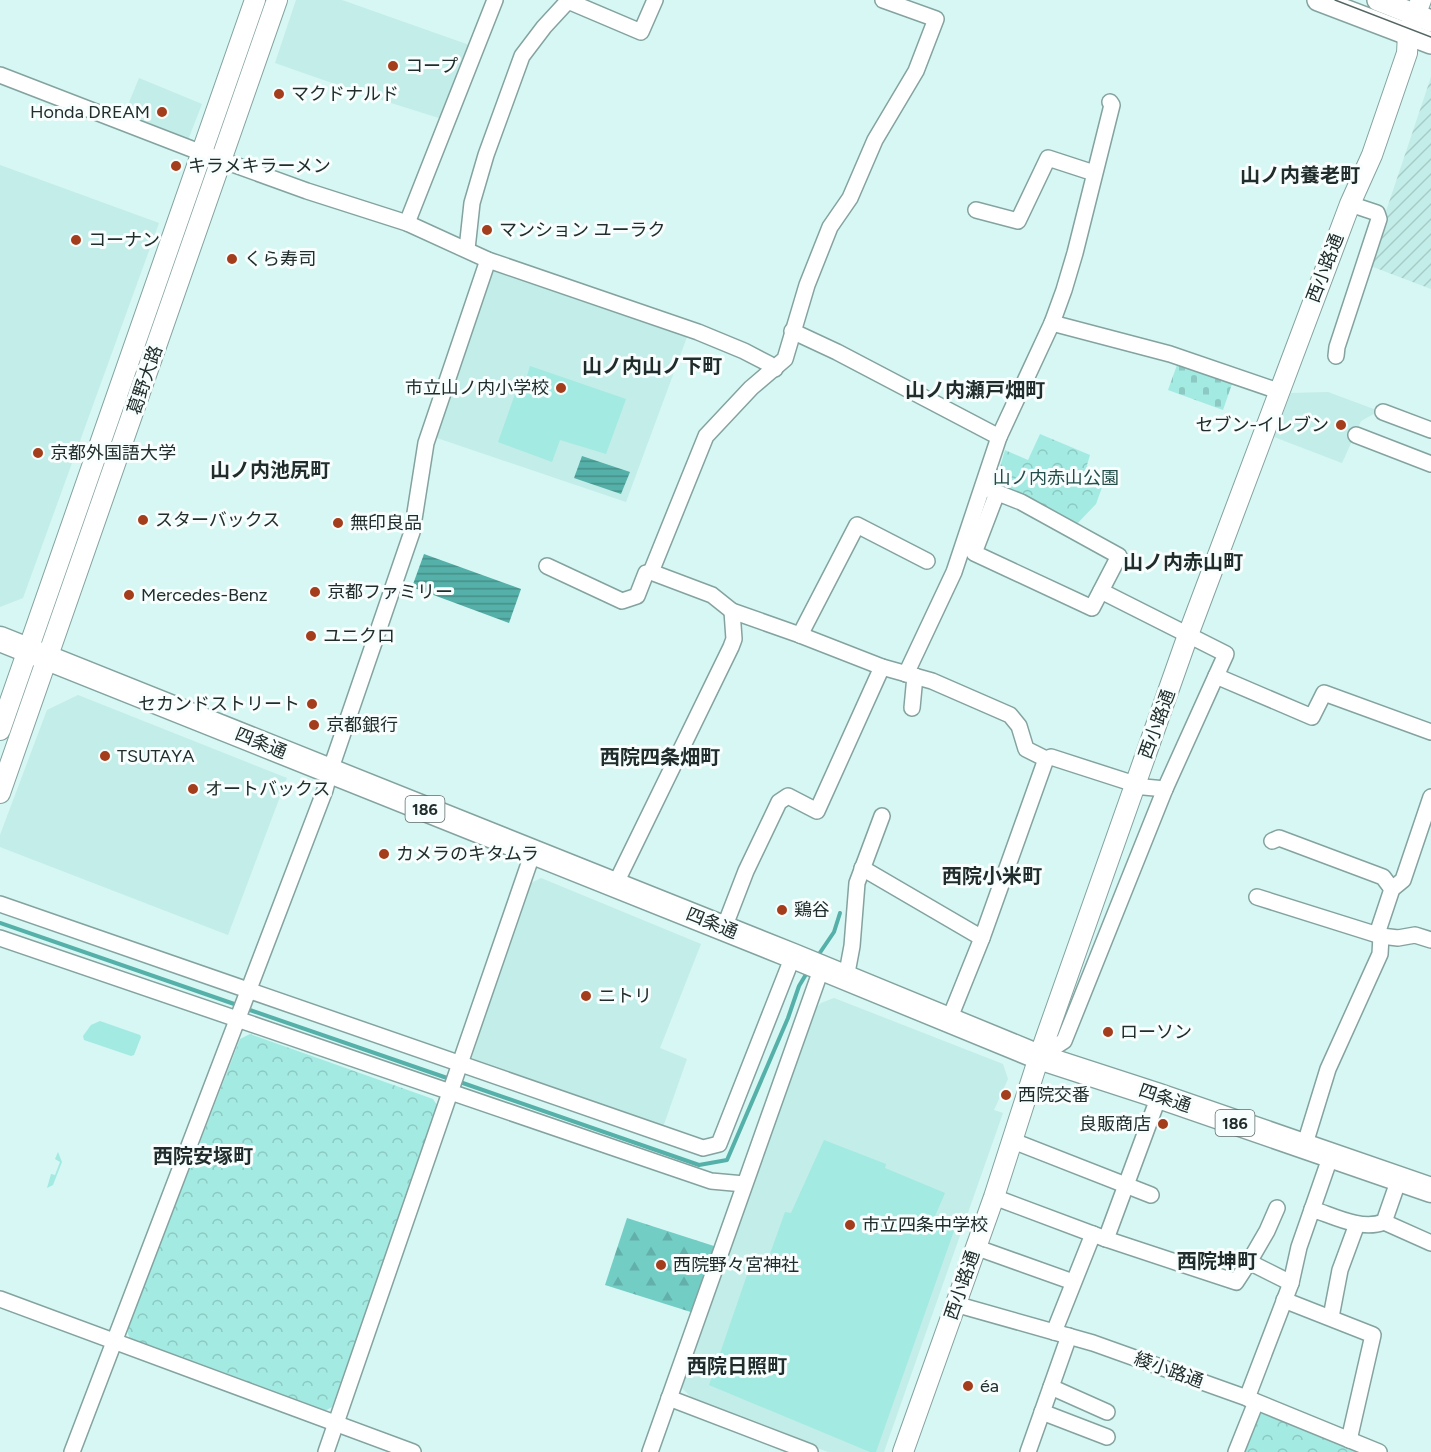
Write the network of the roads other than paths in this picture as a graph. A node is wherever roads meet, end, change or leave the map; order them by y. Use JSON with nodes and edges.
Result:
{"nodes":[{"id":1,"x":255,"y":0,"type":"edge"},
{"id":2,"x":277,"y":0,"type":"edge"},
{"id":3,"x":495,"y":0,"type":"edge"},
{"id":4,"x":656,"y":0,"type":"edge"},
{"id":5,"x":883,"y":0,"type":"edge"},
{"id":6,"x":1318,"y":0,"type":"edge"},
{"id":7,"x":1378,"y":0,"type":"edge"},
{"id":8,"x":1419,"y":17,"type":"edge"},
{"id":9,"x":1431,"y":43,"type":"edge"},
{"id":10,"x":0,"y":75,"type":"edge"},
{"id":11,"x":226,"y":83,"type":"junction"},
{"id":12,"x":246,"y":91,"type":"junction"},
{"id":13,"x":1110,"y":102,"type":"dead end"},
{"id":14,"x":202,"y":153,"type":"junction"},
{"id":15,"x":222,"y":161,"type":"junction"},
{"id":16,"x":1094,"y":173,"type":"junction"},
{"id":17,"x":1350,"y":204,"type":"junction"},
{"id":18,"x":976,"y":210,"type":"dead end"},
{"id":19,"x":407,"y":223,"type":"junction"},
{"id":20,"x":467,"y":249,"type":"junction"},
{"id":21,"x":488,"y":260,"type":"junction"},
{"id":22,"x":1052,"y":322,"type":"junction"},
{"id":23,"x":792,"y":331,"type":"junction"},
{"id":24,"x":1336,"y":356,"type":"dead end"},
{"id":25,"x":775,"y":369,"type":"junction"},
{"id":26,"x":1278,"y":391,"type":"junction"},
{"id":27,"x":1383,"y":412,"type":"dead end"},
{"id":28,"x":1431,"y":430,"type":"edge"},
{"id":29,"x":1356,"y":435,"type":"dead end"},
{"id":30,"x":999,"y":437,"type":"junction"},
{"id":31,"x":1431,"y":464,"type":"edge"},
{"id":32,"x":991,"y":490,"type":"junction"},
{"id":33,"x":927,"y":561,"type":"dead end"},
{"id":34,"x":547,"y":566,"type":"dead end"},
{"id":35,"x":651,"y":572,"type":"junction"},
{"id":36,"x":1101,"y":591,"type":"junction"},
{"id":37,"x":732,"y":611,"type":"junction"},
{"id":38,"x":800,"y":635,"type":"junction"},
{"id":39,"x":1188,"y":635,"type":"junction"},
{"id":40,"x":0,"y":639,"type":"edge"},
{"id":41,"x":38,"y":654,"type":"junction"},
{"id":42,"x":882,"y":667,"type":"junction"},
{"id":43,"x":911,"y":675,"type":"junction"},
{"id":44,"x":1216,"y":676,"type":"junction"},
{"id":45,"x":912,"y":708,"type":"dead end"},
{"id":46,"x":0,"y":730,"type":"edge"},
{"id":47,"x":1431,"y":732,"type":"edge"},
{"id":48,"x":1046,"y":759,"type":"junction"},
{"id":49,"x":330,"y":771,"type":"junction"},
{"id":50,"x":1135,"y":784,"type":"junction"},
{"id":51,"x":1164,"y":789,"type":"junction"},
{"id":52,"x":0,"y":792,"type":"edge"},
{"id":53,"x":1431,"y":797,"type":"edge"},
{"id":54,"x":882,"y":816,"type":"dead end"},
{"id":55,"x":1425,"y":832,"type":"edge"},
{"id":56,"x":1272,"y":841,"type":"dead end"},
{"id":57,"x":532,"y":852,"type":"junction"},
{"id":58,"x":862,"y":868,"type":"junction"},
{"id":59,"x":615,"y":885,"type":"junction"},
{"id":60,"x":1392,"y":889,"type":"junction"},
{"id":61,"x":1257,"y":897,"type":"dead end"},
{"id":62,"x":0,"y":904,"type":"edge"},
{"id":63,"x":724,"y":928,"type":"junction"},
{"id":64,"x":1381,"y":936,"type":"junction"},
{"id":65,"x":0,"y":938,"type":"edge"},
{"id":66,"x":982,"y":938,"type":"junction"},
{"id":67,"x":1431,"y":940,"type":"edge"},
{"id":68,"x":809,"y":962,"type":"junction"},
{"id":69,"x":846,"y":978,"type":"junction"},
{"id":70,"x":249,"y":991,"type":"junction"},
{"id":71,"x":238,"y":1019,"type":"junction"},
{"id":72,"x":949,"y":1020,"type":"junction"},
{"id":73,"x":1039,"y":1057,"type":"junction"},
{"id":74,"x":460,"y":1064,"type":"junction"},
{"id":75,"x":450,"y":1092,"type":"junction"},
{"id":76,"x":1159,"y":1096,"type":"junction"},
{"id":77,"x":1013,"y":1141,"type":"junction"},
{"id":78,"x":1304,"y":1147,"type":"junction"},
{"id":79,"x":1331,"y":1155,"type":"junction"},
{"id":80,"x":1399,"y":1179,"type":"junction"},
{"id":81,"x":744,"y":1184,"type":"junction"},
{"id":82,"x":1126,"y":1185,"type":"junction"},
{"id":83,"x":1431,"y":1190,"type":"edge"},
{"id":84,"x":1151,"y":1194,"type":"dead end"},
{"id":85,"x":994,"y":1197,"type":"junction"},
{"id":86,"x":1277,"y":1208,"type":"dead end"},
{"id":87,"x":1312,"y":1209,"type":"junction"},
{"id":88,"x":1384,"y":1222,"type":"junction"},
{"id":89,"x":1357,"y":1224,"type":"junction"},
{"id":90,"x":1100,"y":1236,"type":"junction"},
{"id":91,"x":1431,"y":1243,"type":"edge"},
{"id":92,"x":975,"y":1247,"type":"junction"},
{"id":93,"x":1249,"y":1262,"type":"junction"},
{"id":94,"x":1073,"y":1282,"type":"junction"},
{"id":95,"x":1291,"y":1282,"type":"junction"},
{"id":96,"x":0,"y":1299,"type":"edge"},
{"id":97,"x":1284,"y":1300,"type":"junction"},
{"id":98,"x":955,"y":1304,"type":"junction"},
{"id":99,"x":1331,"y":1317,"type":"junction"},
{"id":100,"x":1061,"y":1334,"type":"junction"},
{"id":101,"x":115,"y":1342,"type":"junction"},
{"id":102,"x":1051,"y":1387,"type":"junction"},
{"id":103,"x":669,"y":1398,"type":"junction"},
{"id":104,"x":1251,"y":1400,"type":"junction"},
{"id":105,"x":1042,"y":1412,"type":"junction"},
{"id":106,"x":1107,"y":1412,"type":"dead end"},
{"id":107,"x":336,"y":1424,"type":"junction"},
{"id":108,"x":1107,"y":1437,"type":"dead end"},
{"id":109,"x":1349,"y":1440,"type":"junction"},
{"id":110,"x":72,"y":1452,"type":"edge"},
{"id":111,"x":326,"y":1452,"type":"edge"},
{"id":112,"x":413,"y":1452,"type":"edge"},
{"id":113,"x":650,"y":1452,"type":"edge"},
{"id":114,"x":810,"y":1452,"type":"edge"},
{"id":115,"x":903,"y":1452,"type":"edge"},
{"id":116,"x":1028,"y":1452,"type":"edge"},
{"id":117,"x":1236,"y":1452,"type":"edge"},
{"id":118,"x":1379,"y":1452,"type":"edge"}],
"edges":[{"from":1,"to":11,"type":"street","name":"葛野大路"},
{"from":2,"to":12,"type":"street","name":"葛野大路"},
{"from":3,"to":19,"type":"street"},
{"from":4,"to":20,"type":"street"},
{"from":5,"to":23,"type":"street"},
{"from":6,"to":8,"type":"main road"},
{"from":7,"to":8,"type":"main road"},
{"from":8,"to":9,"type":"main road"},
{"from":8,"to":17,"type":"street","name":"西小路通"},
{"from":10,"to":14,"type":"street"},
{"from":11,"to":12,"type":"street"},
{"from":11,"to":14,"type":"street","name":"葛野大路"},
{"from":12,"to":15,"type":"street","name":"葛野大路"},
{"from":13,"to":16,"type":"street"},
{"from":14,"to":15,"type":"street"},
{"from":14,"to":41,"type":"street","name":"葛野大路"},
{"from":15,"to":19,"type":"street"},
{"from":15,"to":41,"type":"street","name":"葛野大路"},
{"from":16,"to":18,"type":"street"},
{"from":16,"to":22,"type":"street"},
{"from":17,"to":24,"type":"street"},
{"from":17,"to":26,"type":"street","name":"西小路通"},
{"from":19,"to":20,"type":"street"},
{"from":20,"to":21,"type":"street"},
{"from":21,"to":25,"type":"street"},
{"from":21,"to":49,"type":"street"},
{"from":22,"to":26,"type":"street"},
{"from":22,"to":30,"type":"street"},
{"from":23,"to":25,"type":"street"},
{"from":23,"to":30,"type":"street"},
{"from":25,"to":35,"type":"street"},
{"from":26,"to":39,"type":"street","name":"西小路通"},
{"from":27,"to":28,"type":"street"},
{"from":29,"to":31,"type":"street"},
{"from":30,"to":32,"type":"street"},
{"from":32,"to":36,"type":"street"},
{"from":32,"to":36,"type":"street"},
{"from":32,"to":43,"type":"street"},
{"from":33,"to":38,"type":"street"},
{"from":34,"to":35,"type":"street"},
{"from":35,"to":37,"type":"street"},
{"from":36,"to":39,"type":"street"},
{"from":37,"to":38,"type":"street"},
{"from":37,"to":59,"type":"street"},
{"from":38,"to":42,"type":"street"},
{"from":39,"to":44,"type":"street"},
{"from":39,"to":50,"type":"street","name":"西小路通"},
{"from":40,"to":41,"type":"main road","name":"四条通","number":"186"},
{"from":41,"to":46,"type":"street","name":"葛野大路"},
{"from":41,"to":49,"type":"main road","name":"四条通","number":"186"},
{"from":41,"to":52,"type":"street","name":"葛野大路"},
{"from":42,"to":43,"type":"street"},
{"from":42,"to":63,"type":"street"},
{"from":43,"to":45,"type":"street"},
{"from":43,"to":48,"type":"street"},
{"from":44,"to":47,"type":"street"},
{"from":44,"to":51,"type":"street"},
{"from":48,"to":50,"type":"street"},
{"from":48,"to":66,"type":"street"},
{"from":49,"to":57,"type":"main road","name":"四条通","number":"186"},
{"from":49,"to":70,"type":"street"},
{"from":50,"to":51,"type":"street"},
{"from":50,"to":73,"type":"street","name":"西小路通"},
{"from":51,"to":73,"type":"street"},
{"from":53,"to":55,"type":"street"},
{"from":54,"to":58,"type":"street"},
{"from":55,"to":60,"type":"street"},
{"from":56,"to":60,"type":"street"},
{"from":57,"to":59,"type":"main road","name":"四条通","number":"186"},
{"from":57,"to":74,"type":"street"},
{"from":58,"to":66,"type":"street"},
{"from":58,"to":69,"type":"street"},
{"from":59,"to":63,"type":"main road","name":"四条通","number":"186"},
{"from":60,"to":64,"type":"street"},
{"from":61,"to":64,"type":"street"},
{"from":62,"to":70,"type":"street"},
{"from":63,"to":68,"type":"main road","name":"四条通","number":"186"},
{"from":64,"to":67,"type":"street"},
{"from":64,"to":78,"type":"street"},
{"from":65,"to":71,"type":"street"},
{"from":66,"to":72,"type":"street"},
{"from":68,"to":69,"type":"main road","name":"四条通","number":"186"},
{"from":68,"to":74,"type":"street"},
{"from":68,"to":81,"type":"street"},
{"from":69,"to":72,"type":"main road","name":"四条通","number":"186"},
{"from":70,"to":71,"type":"street"},
{"from":70,"to":74,"type":"street"},
{"from":71,"to":75,"type":"street"},
{"from":71,"to":101,"type":"street"},
{"from":72,"to":73,"type":"main road","name":"四条通","number":"186"},
{"from":73,"to":76,"type":"main road","name":"四条通","number":"186"},
{"from":73,"to":77,"type":"street","name":"西小路通"},
{"from":74,"to":75,"type":"street"},
{"from":75,"to":81,"type":"street"},
{"from":75,"to":107,"type":"street"},
{"from":76,"to":78,"type":"main road","name":"四条通","number":"186"},
{"from":76,"to":82,"type":"street"},
{"from":77,"to":82,"type":"street"},
{"from":77,"to":85,"type":"street","name":"西小路通"},
{"from":78,"to":79,"type":"main road","name":"四条通","number":"186"},
{"from":79,"to":80,"type":"main road","name":"四条通","number":"186"},
{"from":79,"to":87,"type":"street"},
{"from":80,"to":83,"type":"main road","name":"四条通","number":"186"},
{"from":80,"to":88,"type":"street"},
{"from":81,"to":103,"type":"street"},
{"from":82,"to":84,"type":"street"},
{"from":82,"to":90,"type":"street"},
{"from":85,"to":90,"type":"street"},
{"from":85,"to":92,"type":"street","name":"西小路通"},
{"from":86,"to":93,"type":"street"},
{"from":87,"to":89,"type":"street"},
{"from":87,"to":95,"type":"street"},
{"from":88,"to":89,"type":"street"},
{"from":88,"to":91,"type":"street"},
{"from":89,"to":99,"type":"street"},
{"from":90,"to":93,"type":"street"},
{"from":90,"to":94,"type":"street"},
{"from":92,"to":94,"type":"street"},
{"from":92,"to":98,"type":"street","name":"西小路通"},
{"from":93,"to":95,"type":"street"},
{"from":94,"to":100,"type":"street"},
{"from":95,"to":97,"type":"street"},
{"from":96,"to":101,"type":"street"},
{"from":97,"to":99,"type":"street"},
{"from":97,"to":104,"type":"street"},
{"from":98,"to":100,"type":"street","name":"綾小路通"},
{"from":98,"to":115,"type":"street","name":"西小路通"},
{"from":99,"to":109,"type":"street"},
{"from":100,"to":102,"type":"street"},
{"from":100,"to":104,"type":"street","name":"綾小路通"},
{"from":101,"to":107,"type":"street"},
{"from":101,"to":110,"type":"street"},
{"from":102,"to":105,"type":"street"},
{"from":102,"to":106,"type":"street"},
{"from":103,"to":113,"type":"street"},
{"from":103,"to":114,"type":"street"},
{"from":104,"to":109,"type":"street","name":"綾小路通"},
{"from":104,"to":117,"type":"street"},
{"from":105,"to":108,"type":"street"},
{"from":105,"to":116,"type":"street"},
{"from":107,"to":111,"type":"street"},
{"from":107,"to":112,"type":"street"},
{"from":109,"to":118,"type":"street","name":"綾小路通"}]}
